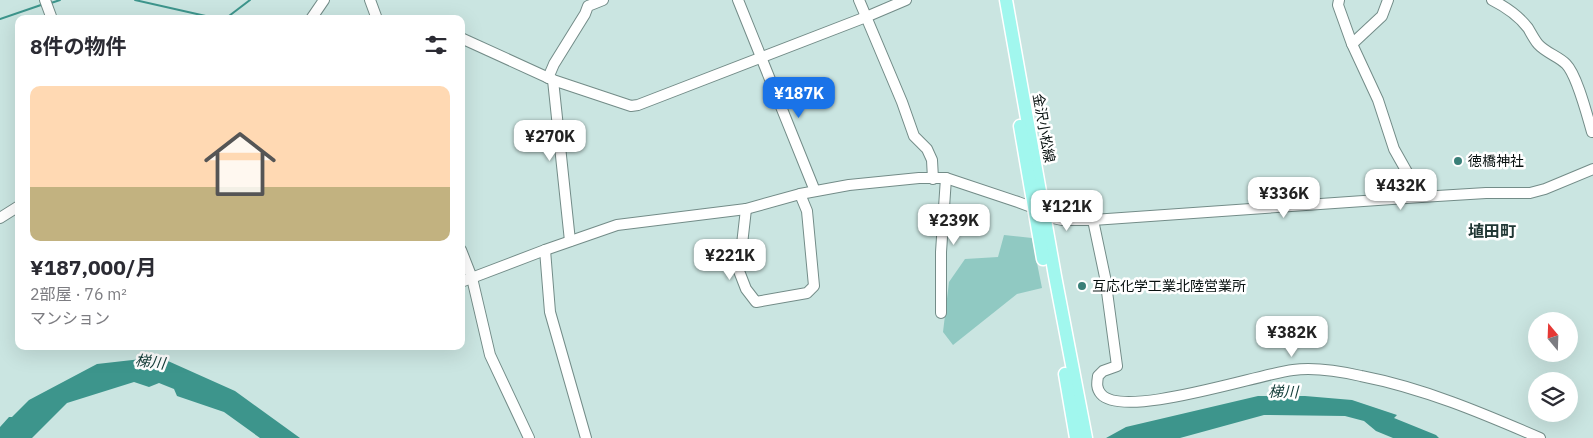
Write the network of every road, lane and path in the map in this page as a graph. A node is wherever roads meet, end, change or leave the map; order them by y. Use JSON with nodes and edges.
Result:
{"nodes":[{"id":1,"x":45,"y":0,"type":"edge"},
{"id":2,"x":324,"y":0,"type":"edge"},
{"id":3,"x":370,"y":0,"type":"edge"},
{"id":4,"x":603,"y":0,"type":"edge"},
{"id":5,"x":738,"y":0,"type":"edge"},
{"id":6,"x":859,"y":0,"type":"edge"},
{"id":7,"x":906,"y":0,"type":"edge"},
{"id":8,"x":998,"y":0,"type":"edge"},
{"id":9,"x":1006,"y":0,"type":"edge"},
{"id":10,"x":1339,"y":0,"type":"edge"},
{"id":11,"x":1388,"y":0,"type":"edge"},
{"id":12,"x":1492,"y":0,"type":"edge"},
{"id":13,"x":51,"y":15,"type":"edge"},
{"id":14,"x":314,"y":15,"type":"edge"},
{"id":15,"x":376,"y":15,"type":"edge"},
{"id":16,"x":866,"y":17,"type":"junction"},
{"id":17,"x":465,"y":40,"type":"edge"},
{"id":18,"x":1352,"y":44,"type":"junction"},
{"id":19,"x":761,"y":57,"type":"junction"},
{"id":20,"x":550,"y":79,"type":"junction"},
{"id":21,"x":1592,"y":132,"type":"edge"},
{"id":22,"x":1593,"y":169,"type":"edge"},
{"id":23,"x":946,"y":178,"type":"junction"},
{"id":24,"x":932,"y":179,"type":"junction"},
{"id":25,"x":815,"y":191,"type":"junction"},
{"id":26,"x":800,"y":194,"type":"junction"},
{"id":27,"x":1421,"y":197,"type":"junction"},
{"id":28,"x":15,"y":209,"type":"edge"},
{"id":29,"x":746,"y":209,"type":"junction"},
{"id":30,"x":1039,"y":212,"type":"junction"},
{"id":31,"x":0,"y":218,"type":"edge"},
{"id":32,"x":1093,"y":220,"type":"junction"},
{"id":33,"x":570,"y":241,"type":"junction"},
{"id":34,"x":545,"y":250,"type":"junction"},
{"id":35,"x":465,"y":260,"type":"edge"},
{"id":36,"x":472,"y":278,"type":"junction"},
{"id":37,"x":465,"y":281,"type":"edge"},
{"id":38,"x":941,"y":313,"type":"dead end"},
{"id":39,"x":1075,"y":406,"type":"junction"},
{"id":40,"x":529,"y":438,"type":"edge"},
{"id":41,"x":586,"y":438,"type":"edge"},
{"id":42,"x":1076,"y":438,"type":"edge"},
{"id":43,"x":1086,"y":438,"type":"edge"},
{"id":44,"x":1540,"y":438,"type":"edge"}],
"edges":[{"from":1,"to":13,"type":"street"},
{"from":2,"to":14,"type":"street"},
{"from":3,"to":15,"type":"street"},
{"from":4,"to":20,"type":"street"},
{"from":5,"to":19,"type":"street"},
{"from":6,"to":16,"type":"street"},
{"from":7,"to":16,"type":"street"},
{"from":8,"to":30,"type":"main road","name":"金沢小松線"},
{"from":9,"to":30,"type":"main road","name":"金沢小松線"},
{"from":10,"to":18,"type":"street"},
{"from":11,"to":18,"type":"street"},
{"from":12,"to":21,"type":"street"},
{"from":16,"to":19,"type":"street"},
{"from":16,"to":24,"type":"street"},
{"from":17,"to":20,"type":"street"},
{"from":18,"to":27,"type":"street"},
{"from":19,"to":20,"type":"street"},
{"from":19,"to":25,"type":"street"},
{"from":20,"to":33,"type":"street"},
{"from":22,"to":27,"type":"street"},
{"from":23,"to":24,"type":"street"},
{"from":23,"to":30,"type":"street"},
{"from":23,"to":38,"type":"street"},
{"from":24,"to":25,"type":"street"},
{"from":25,"to":26,"type":"street"},
{"from":26,"to":29,"type":"street"},
{"from":26,"to":29,"type":"street"},
{"from":27,"to":32,"type":"street"},
{"from":28,"to":31,"type":"street"},
{"from":29,"to":33,"type":"street"},
{"from":30,"to":32,"type":"street"},
{"from":30,"to":39,"type":"main road","name":"金沢小松線"},
{"from":32,"to":44,"type":"street"},
{"from":33,"to":34,"type":"street"},
{"from":34,"to":36,"type":"street"},
{"from":34,"to":41,"type":"street"},
{"from":35,"to":36,"type":"street"},
{"from":36,"to":37,"type":"street"},
{"from":36,"to":40,"type":"street"},
{"from":39,"to":42,"type":"main road","name":"金沢小松線"},
{"from":39,"to":43,"type":"main road","name":"金沢小松線"}]}
